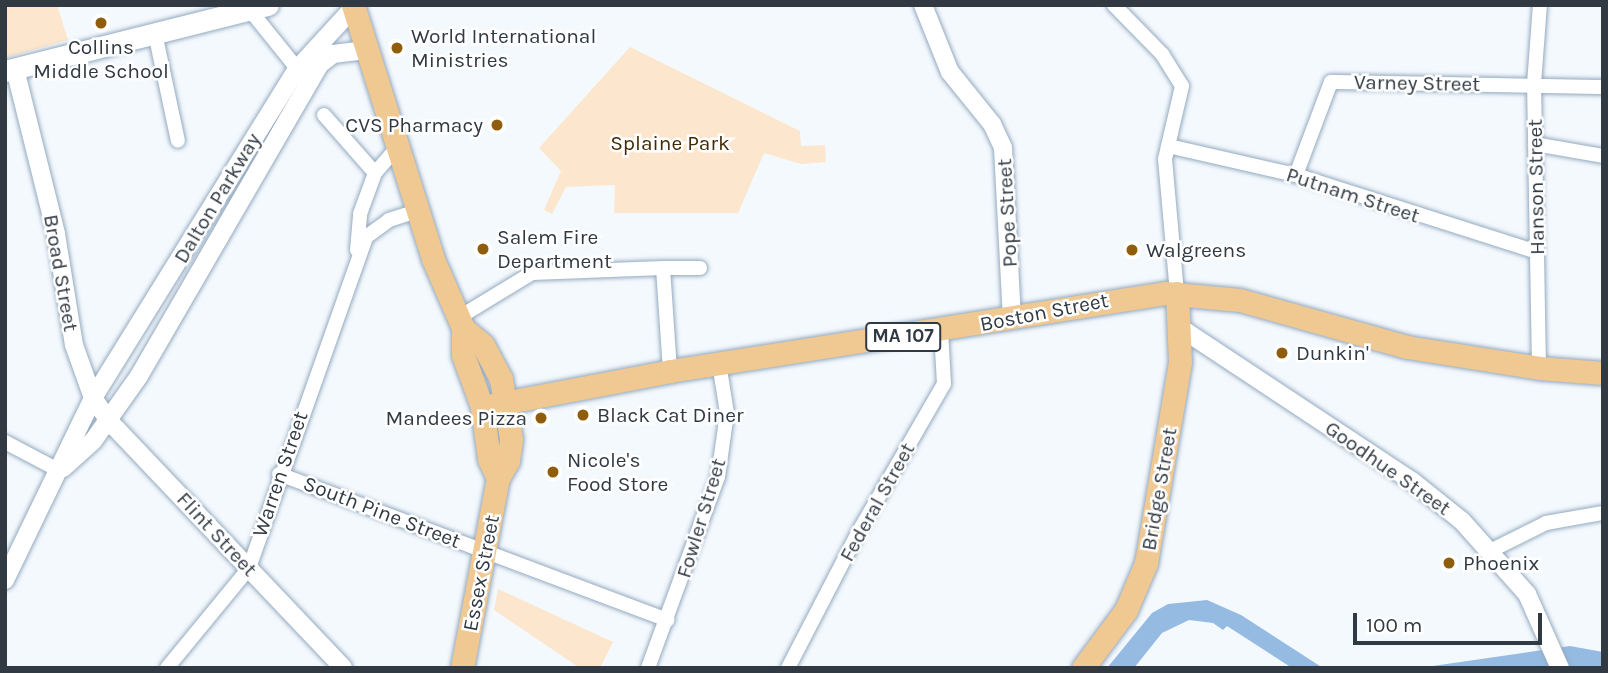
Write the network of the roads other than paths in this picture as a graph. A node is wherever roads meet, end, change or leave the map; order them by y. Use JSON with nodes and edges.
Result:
{"nodes":[{"id":1,"x":923,"y":5,"type":"edge"},
{"id":2,"x":1114,"y":5,"type":"edge"},
{"id":3,"x":1540,"y":5,"type":"edge"},
{"id":4,"x":354,"y":6,"type":"edge"},
{"id":5,"x":259,"y":8,"type":"edge"},
{"id":6,"x":155,"y":33,"type":"junction"},
{"id":7,"x":366,"y":50,"type":"junction"},
{"id":8,"x":10,"y":70,"type":"edge"},
{"id":9,"x":303,"y":76,"type":"junction"},
{"id":10,"x":1534,"y":84,"type":"junction"},
{"id":11,"x":1603,"y":87,"type":"edge"},
{"id":12,"x":324,"y":115,"type":"dead end"},
{"id":13,"x":178,"y":141,"type":"dead end"},
{"id":14,"x":1535,"y":144,"type":"junction"},
{"id":15,"x":1168,"y":146,"type":"junction"},
{"id":16,"x":397,"y":148,"type":"junction"},
{"id":17,"x":1603,"y":156,"type":"edge"},
{"id":18,"x":375,"y":173,"type":"junction"},
{"id":19,"x":1296,"y":175,"type":"junction"},
{"id":20,"x":417,"y":211,"type":"junction"},
{"id":21,"x":1537,"y":253,"type":"junction"},
{"id":22,"x":356,"y":258,"type":"junction"},
{"id":23,"x":663,"y":268,"type":"junction"},
{"id":24,"x":700,"y":268,"type":"dead end"},
{"id":25,"x":1178,"y":293,"type":"junction"},
{"id":26,"x":1012,"y":317,"type":"junction"},
{"id":27,"x":461,"y":323,"type":"junction"},
{"id":28,"x":1182,"y":329,"type":"junction"},
{"id":29,"x":942,"y":331,"type":"junction"},
{"id":30,"x":719,"y":363,"type":"junction"},
{"id":31,"x":1539,"y":368,"type":"junction"},
{"id":32,"x":670,"y":371,"type":"junction"},
{"id":33,"x":1603,"y":373,"type":"edge"},
{"id":34,"x":93,"y":398,"type":"junction"},
{"id":35,"x":508,"y":401,"type":"junction"},
{"id":36,"x":482,"y":407,"type":"junction"},
{"id":37,"x":109,"y":421,"type":"junction"},
{"id":38,"x":5,"y":442,"type":"edge"},
{"id":39,"x":60,"y":471,"type":"junction"},
{"id":40,"x":279,"y":474,"type":"junction"},
{"id":41,"x":498,"y":478,"type":"junction"},
{"id":42,"x":1603,"y":513,"type":"edge"},
{"id":43,"x":485,"y":550,"type":"junction"},
{"id":44,"x":1492,"y":550,"type":"junction"},
{"id":45,"x":249,"y":568,"type":"junction"},
{"id":46,"x":5,"y":580,"type":"edge"},
{"id":47,"x":668,"y":620,"type":"junction"},
{"id":48,"x":167,"y":668,"type":"edge"},
{"id":49,"x":343,"y":668,"type":"edge"},
{"id":50,"x":462,"y":668,"type":"edge"},
{"id":51,"x":649,"y":668,"type":"edge"},
{"id":52,"x":789,"y":668,"type":"edge"},
{"id":53,"x":1083,"y":668,"type":"edge"},
{"id":54,"x":1560,"y":668,"type":"edge"}],
"edges":[{"from":1,"to":26,"type":"street","name":"Pope Street"},
{"from":2,"to":15,"type":"street"},
{"from":3,"to":10,"type":"street","name":"Hanson Street"},
{"from":4,"to":7,"type":"main road","name":"Essex Street"},
{"from":4,"to":9,"type":"street","name":"Dalton Parkway"},
{"from":5,"to":6,"type":"main road"},
{"from":5,"to":9,"type":"street"},
{"from":6,"to":8,"type":"main road"},
{"from":6,"to":13,"type":"street"},
{"from":7,"to":9,"type":"street","name":"Dalton Parkway"},
{"from":7,"to":16,"type":"main road","name":"Essex Street"},
{"from":8,"to":34,"type":"street","name":"Broad Street"},
{"from":9,"to":34,"type":"street","name":"Dalton Parkway"},
{"from":9,"to":37,"type":"street","name":"Dalton Parkway"},
{"from":10,"to":11,"type":"street","name":"Varney Street"},
{"from":10,"to":14,"type":"street","name":"Hanson Street"},
{"from":10,"to":19,"type":"street","name":"Varney Street"},
{"from":12,"to":18,"type":"street"},
{"from":14,"to":17,"type":"street"},
{"from":14,"to":21,"type":"street","name":"Hanson Street"},
{"from":15,"to":19,"type":"street","name":"Putnam Street"},
{"from":15,"to":25,"type":"street"},
{"from":16,"to":18,"type":"street","name":"Warren Street"},
{"from":16,"to":20,"type":"main road","name":"Essex Street"},
{"from":18,"to":22,"type":"street","name":"Warren Street"},
{"from":19,"to":21,"type":"street","name":"Putnam Street"},
{"from":20,"to":22,"type":"street","name":"Warren Street"},
{"from":20,"to":27,"type":"main road","name":"Essex Street"},
{"from":21,"to":31,"type":"street","name":"Hanson Street"},
{"from":22,"to":40,"type":"street","name":"Warren Street"},
{"from":23,"to":24,"type":"street"},
{"from":23,"to":27,"type":"street"},
{"from":23,"to":32,"type":"street"},
{"from":25,"to":26,"type":"main road","name":"Boston Street","number":"MA 107"},
{"from":25,"to":28,"type":"main road","name":"Bridge Street"},
{"from":25,"to":31,"type":"main road","name":"Boston Street"},
{"from":26,"to":29,"type":"main road","name":"Boston Street","number":"MA 107"},
{"from":27,"to":35,"type":"main road","name":"Essex Street"},
{"from":27,"to":36,"type":"main road","name":"Essex Street"},
{"from":28,"to":44,"type":"street","name":"Goodhue Street"},
{"from":28,"to":53,"type":"main road","name":"Bridge Street"},
{"from":29,"to":30,"type":"main road","name":"Boston Street","number":"MA 107"},
{"from":29,"to":52,"type":"street","name":"Federal Street"},
{"from":30,"to":32,"type":"main road","name":"Boston Street","number":"MA 107"},
{"from":30,"to":47,"type":"street","name":"Fowler Street"},
{"from":31,"to":33,"type":"main road","name":"Boston Street"},
{"from":32,"to":35,"type":"main road","name":"Boston Street","number":"MA 107"},
{"from":34,"to":37,"type":"street","name":"Flint Street"},
{"from":34,"to":39,"type":"street"},
{"from":35,"to":36,"type":"main road","name":"Boston Street","number":"MA 107"},
{"from":35,"to":41,"type":"main road","name":"Essex Street"},
{"from":36,"to":41,"type":"main road","name":"Essex Street"},
{"from":37,"to":39,"type":"street"},
{"from":37,"to":45,"type":"street","name":"Flint Street"},
{"from":38,"to":39,"type":"street"},
{"from":39,"to":46,"type":"street"},
{"from":40,"to":43,"type":"street","name":"South Pine Street"},
{"from":40,"to":45,"type":"street","name":"Warren Street"},
{"from":41,"to":43,"type":"main road","name":"Essex Street"},
{"from":42,"to":44,"type":"street"},
{"from":43,"to":47,"type":"street","name":"South Pine Street"},
{"from":43,"to":50,"type":"main road","name":"Essex Street"},
{"from":44,"to":54,"type":"street","name":"Goodhue Street"},
{"from":45,"to":48,"type":"street","name":"Warren Street"},
{"from":45,"to":49,"type":"street","name":"Flint Street"},
{"from":47,"to":51,"type":"street","name":"Fowler Street"}]}
